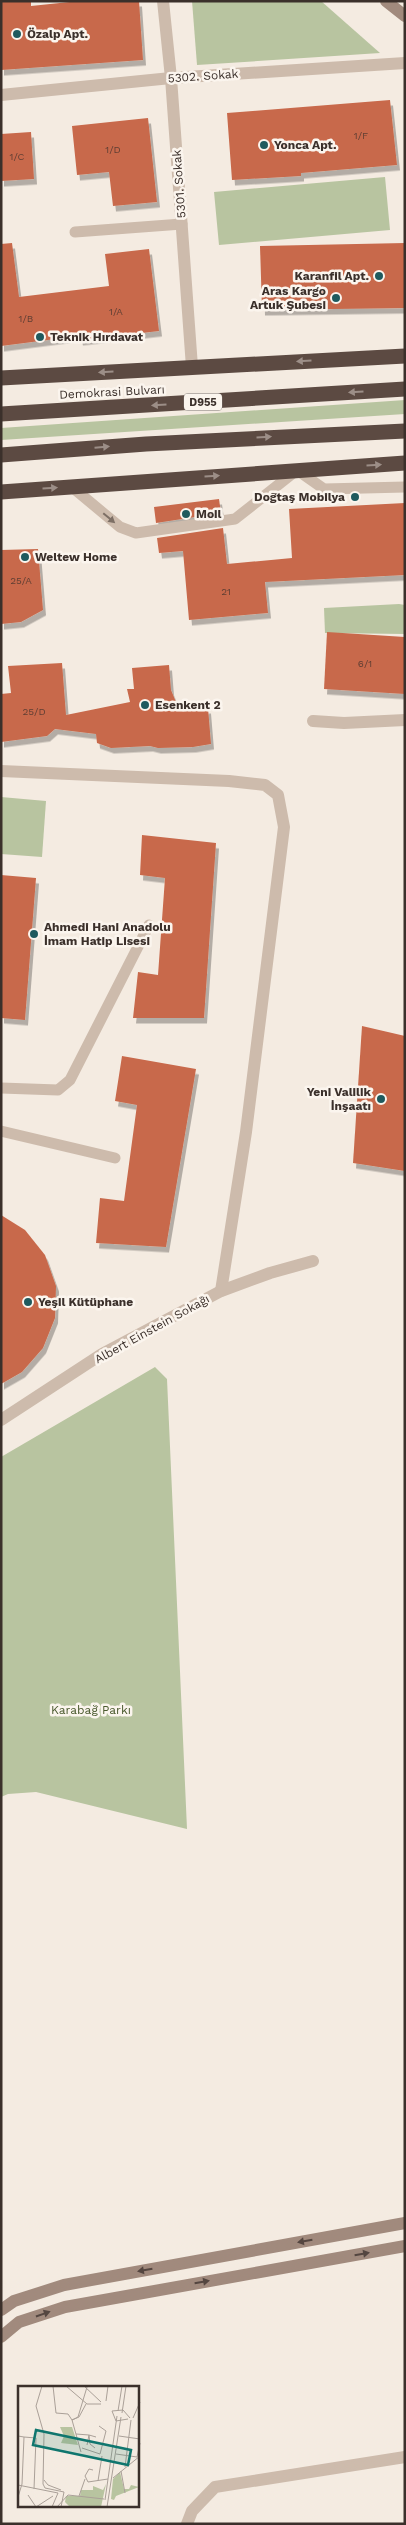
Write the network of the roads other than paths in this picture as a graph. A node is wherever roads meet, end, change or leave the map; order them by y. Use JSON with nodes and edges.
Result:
{"nodes":[{"id":1,"x":163,"y":1,"type":"edge"},
{"id":2,"x":386,"y":1,"type":"edge"},
{"id":3,"x":405,"y":15,"type":"edge"},
{"id":4,"x":405,"y":63,"type":"edge"},
{"id":5,"x":171,"y":78,"type":"junction"},
{"id":6,"x":1,"y":94,"type":"edge"},
{"id":7,"x":182,"y":224,"type":"junction"},
{"id":8,"x":75,"y":232,"type":"dead end"},
{"id":9,"x":405,"y":356,"type":"edge"},
{"id":10,"x":192,"y":367,"type":"junction"},
{"id":11,"x":1,"y":378,"type":"edge"},
{"id":12,"x":405,"y":389,"type":"edge"},
{"id":13,"x":1,"y":414,"type":"edge"},
{"id":14,"x":405,"y":431,"type":"edge"},
{"id":15,"x":1,"y":455,"type":"edge"},
{"id":16,"x":405,"y":463,"type":"edge"},
{"id":17,"x":297,"y":470,"type":"junction"},
{"id":18,"x":72,"y":487,"type":"junction"},
{"id":19,"x":405,"y":487,"type":"edge"},
{"id":20,"x":1,"y":492,"type":"edge"},
{"id":21,"x":405,"y":720,"type":"edge"},
{"id":22,"x":313,"y":721,"type":"dead end"},
{"id":23,"x":1,"y":771,"type":"edge"},
{"id":24,"x":149,"y":925,"type":"dead end"},
{"id":25,"x":1,"y":1088,"type":"edge"},
{"id":26,"x":1,"y":1132,"type":"edge"},
{"id":27,"x":115,"y":1158,"type":"dead end"},
{"id":28,"x":313,"y":1261,"type":"dead end"},
{"id":29,"x":221,"y":1291,"type":"junction"},
{"id":30,"x":1,"y":1420,"type":"edge"},
{"id":31,"x":405,"y":2223,"type":"edge"},
{"id":32,"x":405,"y":2246,"type":"edge"},
{"id":33,"x":1,"y":2310,"type":"edge"},
{"id":34,"x":1,"y":2337,"type":"edge"},
{"id":35,"x":405,"y":2457,"type":"edge"},
{"id":36,"x":187,"y":2524,"type":"edge"}],
"edges":[{"from":1,"to":5,"type":"street","name":"5301. Sokak"},
{"from":2,"to":3,"type":"street"},
{"from":4,"to":5,"type":"street","name":"5302. Sokak"},
{"from":5,"to":6,"type":"street","name":"5302. Sokak"},
{"from":5,"to":7,"type":"street","name":"5301. Sokak"},
{"from":7,"to":8,"type":"lane"},
{"from":7,"to":10,"type":"street","name":"5301. Sokak"},
{"from":9,"to":10,"type":"highway","one_way":true},
{"from":10,"to":11,"type":"highway","one_way":true},
{"from":12,"to":13,"type":"highway","name":"Demokrasi Bulvarı","number":"D955","one_way":true},
{"from":15,"to":14,"type":"highway","one_way":true},
{"from":17,"to":16,"type":"highway","one_way":true},
{"from":18,"to":17,"type":"highway","one_way":true},
{"from":18,"to":17,"type":"lane","one_way":true},
{"from":17,"to":19,"type":"lane"},
{"from":20,"to":18,"type":"highway","one_way":true},
{"from":21,"to":22,"type":"street"},
{"from":23,"to":29,"type":"street"},
{"from":24,"to":25,"type":"lane"},
{"from":26,"to":27,"type":"lane"},
{"from":28,"to":29,"type":"street","name":"Albert Einstein Sokağı"},
{"from":29,"to":30,"type":"street","name":"Albert Einstein Sokağı"},
{"from":31,"to":33,"type":"street","one_way":true},
{"from":34,"to":32,"type":"street","one_way":true},
{"from":35,"to":36,"type":"street"}]}
